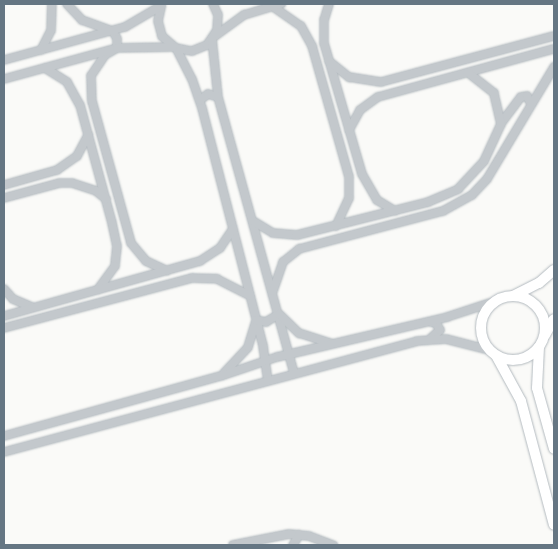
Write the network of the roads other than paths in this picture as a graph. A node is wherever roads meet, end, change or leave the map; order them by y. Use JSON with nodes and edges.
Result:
{"nodes":[{"id":1,"x":52,"y":4,"type":"edge"},
{"id":2,"x":67,"y":4,"type":"edge"},
{"id":3,"x":162,"y":4,"type":"edge"},
{"id":4,"x":213,"y":4,"type":"edge"},
{"id":5,"x":281,"y":4,"type":"edge"},
{"id":6,"x":329,"y":4,"type":"edge"},
{"id":7,"x":272,"y":6,"type":"junction"},
{"id":8,"x":253,"y":7,"type":"edge"},
{"id":9,"x":113,"y":31,"type":"junction"},
{"id":10,"x":554,"y":36,"type":"edge"},
{"id":11,"x":213,"y":38,"type":"junction"},
{"id":12,"x":324,"y":43,"type":"junction"},
{"id":13,"x":312,"y":46,"type":"junction"},
{"id":14,"x":116,"y":48,"type":"junction"},
{"id":15,"x":175,"y":48,"type":"junction"},
{"id":16,"x":41,"y":50,"type":"junction"},
{"id":17,"x":554,"y":50,"type":"edge"},
{"id":18,"x":4,"y":60,"type":"edge"},
{"id":19,"x":329,"y":61,"type":"junction"},
{"id":20,"x":554,"y":67,"type":"edge"},
{"id":21,"x":46,"y":68,"type":"junction"},
{"id":22,"x":468,"y":73,"type":"junction"},
{"id":23,"x":4,"y":79,"type":"edge"},
{"id":24,"x":373,"y":82,"type":"junction"},
{"id":25,"x":218,"y":97,"type":"junction"},
{"id":26,"x":378,"y":98,"type":"junction"},
{"id":27,"x":200,"y":100,"type":"junction"},
{"id":28,"x":92,"y":101,"type":"junction"},
{"id":29,"x":530,"y":102,"type":"junction"},
{"id":30,"x":80,"y":104,"type":"junction"},
{"id":31,"x":501,"y":124,"type":"junction"},
{"id":32,"x":349,"y":130,"type":"junction"},
{"id":33,"x":88,"y":135,"type":"junction"},
{"id":34,"x":57,"y":170,"type":"junction"},
{"id":35,"x":362,"y":174,"type":"junction"},
{"id":36,"x":349,"y":178,"type":"junction"},
{"id":37,"x":60,"y":183,"type":"junction"},
{"id":38,"x":4,"y":185,"type":"edge"},
{"id":39,"x":7,"y":197,"type":"edge"},
{"id":40,"x":106,"y":199,"type":"junction"},
{"id":41,"x":4,"y":202,"type":"edge"},
{"id":42,"x":395,"y":211,"type":"junction"},
{"id":43,"x":123,"y":220,"type":"junction"},
{"id":44,"x":253,"y":221,"type":"junction"},
{"id":45,"x":112,"y":223,"type":"junction"},
{"id":46,"x":336,"y":226,"type":"junction"},
{"id":47,"x":233,"y":229,"type":"junction"},
{"id":48,"x":297,"y":236,"type":"junction"},
{"id":49,"x":299,"y":249,"type":"junction"},
{"id":50,"x":189,"y":265,"type":"junction"},
{"id":51,"x":554,"y":270,"type":"edge"},
{"id":52,"x":167,"y":271,"type":"junction"},
{"id":53,"x":192,"y":278,"type":"junction"},
{"id":54,"x":4,"y":289,"type":"edge"},
{"id":55,"x":97,"y":290,"type":"junction"},
{"id":56,"x":272,"y":291,"type":"junction"},
{"id":57,"x":250,"y":296,"type":"junction"},
{"id":58,"x":512,"y":296,"type":"junction"},
{"id":59,"x":496,"y":301,"type":"junction"},
{"id":60,"x":34,"y":308,"type":"junction"},
{"id":61,"x":279,"y":314,"type":"junction"},
{"id":62,"x":4,"y":316,"type":"edge"},
{"id":63,"x":554,"y":319,"type":"edge"},
{"id":64,"x":256,"y":320,"type":"junction"},
{"id":65,"x":431,"y":322,"type":"junction"},
{"id":66,"x":4,"y":328,"type":"edge"},
{"id":67,"x":429,"y":339,"type":"junction"},
{"id":68,"x":541,"y":342,"type":"junction"},
{"id":69,"x":336,"y":344,"type":"junction"},
{"id":70,"x":492,"y":353,"type":"junction"},
{"id":71,"x":289,"y":354,"type":"junction"},
{"id":72,"x":265,"y":361,"type":"junction"},
{"id":73,"x":294,"y":373,"type":"junction"},
{"id":74,"x":220,"y":376,"type":"junction"},
{"id":75,"x":268,"y":380,"type":"junction"},
{"id":76,"x":544,"y":413,"type":"junction"},
{"id":77,"x":526,"y":416,"type":"junction"},
{"id":78,"x":4,"y":436,"type":"edge"},
{"id":79,"x":554,"y":449,"type":"edge"},
{"id":80,"x":4,"y":452,"type":"edge"},
{"id":81,"x":554,"y":525,"type":"edge"},
{"id":82,"x":299,"y":535,"type":"junction"},
{"id":83,"x":269,"y":536,"type":"junction"},
{"id":84,"x":232,"y":545,"type":"edge"},
{"id":85,"x":272,"y":545,"type":"edge"},
{"id":86,"x":293,"y":545,"type":"edge"},
{"id":87,"x":333,"y":545,"type":"edge"}],
"edges":[{"from":1,"to":16,"type":"street"},
{"from":2,"to":9,"type":"street"},
{"from":3,"to":9,"type":"street"},
{"from":3,"to":15,"type":"street"},
{"from":4,"to":11,"type":"street"},
{"from":5,"to":7,"type":"street"},
{"from":6,"to":12,"type":"street"},
{"from":7,"to":8,"type":"street"},
{"from":7,"to":13,"type":"street"},
{"from":8,"to":11,"type":"street"},
{"from":9,"to":14,"type":"street"},
{"from":9,"to":16,"type":"street"},
{"from":10,"to":24,"type":"street"},
{"from":11,"to":15,"type":"street"},
{"from":11,"to":25,"type":"street"},
{"from":12,"to":13,"type":"street"},
{"from":12,"to":19,"type":"street"},
{"from":13,"to":36,"type":"street"},
{"from":14,"to":15,"type":"street"},
{"from":14,"to":21,"type":"street"},
{"from":14,"to":28,"type":"street"},
{"from":15,"to":27,"type":"street"},
{"from":16,"to":18,"type":"street"},
{"from":17,"to":22,"type":"street"},
{"from":19,"to":24,"type":"street"},
{"from":19,"to":32,"type":"street"},
{"from":20,"to":29,"type":"street"},
{"from":21,"to":23,"type":"street"},
{"from":21,"to":30,"type":"street"},
{"from":22,"to":26,"type":"street"},
{"from":22,"to":31,"type":"street"},
{"from":24,"to":26,"type":"street"},
{"from":25,"to":27,"type":"street"},
{"from":25,"to":44,"type":"street"},
{"from":26,"to":32,"type":"street"},
{"from":27,"to":47,"type":"street"},
{"from":28,"to":30,"type":"street"},
{"from":28,"to":43,"type":"street"},
{"from":29,"to":31,"type":"street"},
{"from":29,"to":49,"type":"street"},
{"from":30,"to":33,"type":"street"},
{"from":31,"to":42,"type":"street"},
{"from":32,"to":35,"type":"street"},
{"from":33,"to":34,"type":"street"},
{"from":33,"to":40,"type":"street"},
{"from":34,"to":37,"type":"street"},
{"from":34,"to":38,"type":"street"},
{"from":35,"to":36,"type":"street"},
{"from":35,"to":42,"type":"street"},
{"from":36,"to":46,"type":"street"},
{"from":37,"to":39,"type":"street"},
{"from":37,"to":40,"type":"street"},
{"from":39,"to":41,"type":"street"},
{"from":40,"to":45,"type":"street"},
{"from":42,"to":46,"type":"street"},
{"from":43,"to":45,"type":"street"},
{"from":43,"to":52,"type":"street"},
{"from":44,"to":48,"type":"street"},
{"from":44,"to":56,"type":"street"},
{"from":45,"to":55,"type":"street"},
{"from":46,"to":48,"type":"street"},
{"from":47,"to":50,"type":"street"},
{"from":47,"to":57,"type":"street"},
{"from":48,"to":49,"type":"street"},
{"from":49,"to":56,"type":"street"},
{"from":50,"to":52,"type":"street"},
{"from":50,"to":53,"type":"street"},
{"from":51,"to":58,"type":"street"},
{"from":52,"to":55,"type":"street"},
{"from":53,"to":57,"type":"street"},
{"from":53,"to":66,"type":"street"},
{"from":54,"to":60,"type":"street"},
{"from":55,"to":60,"type":"street"},
{"from":56,"to":61,"type":"street"},
{"from":57,"to":64,"type":"street"},
{"from":58,"to":59,"type":"street"},
{"from":58,"to":68,"type":"street"},
{"from":59,"to":65,"type":"street"},
{"from":59,"to":70,"type":"street"},
{"from":60,"to":62,"type":"street"},
{"from":61,"to":64,"type":"street"},
{"from":61,"to":69,"type":"street"},
{"from":61,"to":71,"type":"street"},
{"from":63,"to":68,"type":"street"},
{"from":64,"to":72,"type":"street"},
{"from":64,"to":74,"type":"street"},
{"from":65,"to":67,"type":"street"},
{"from":65,"to":69,"type":"street"},
{"from":67,"to":70,"type":"street"},
{"from":67,"to":73,"type":"street"},
{"from":68,"to":70,"type":"street"},
{"from":68,"to":76,"type":"street"},
{"from":69,"to":71,"type":"street"},
{"from":70,"to":77,"type":"street"},
{"from":71,"to":72,"type":"street"},
{"from":71,"to":73,"type":"street"},
{"from":72,"to":74,"type":"street"},
{"from":72,"to":75,"type":"street"},
{"from":73,"to":75,"type":"street"},
{"from":74,"to":78,"type":"street"},
{"from":75,"to":80,"type":"street"},
{"from":76,"to":77,"type":"street"},
{"from":76,"to":79,"type":"street"},
{"from":77,"to":81,"type":"street"},
{"from":82,"to":83,"type":"street"},
{"from":82,"to":86,"type":"street"},
{"from":82,"to":87,"type":"street"},
{"from":83,"to":84,"type":"street"},
{"from":83,"to":85,"type":"street"}]}
